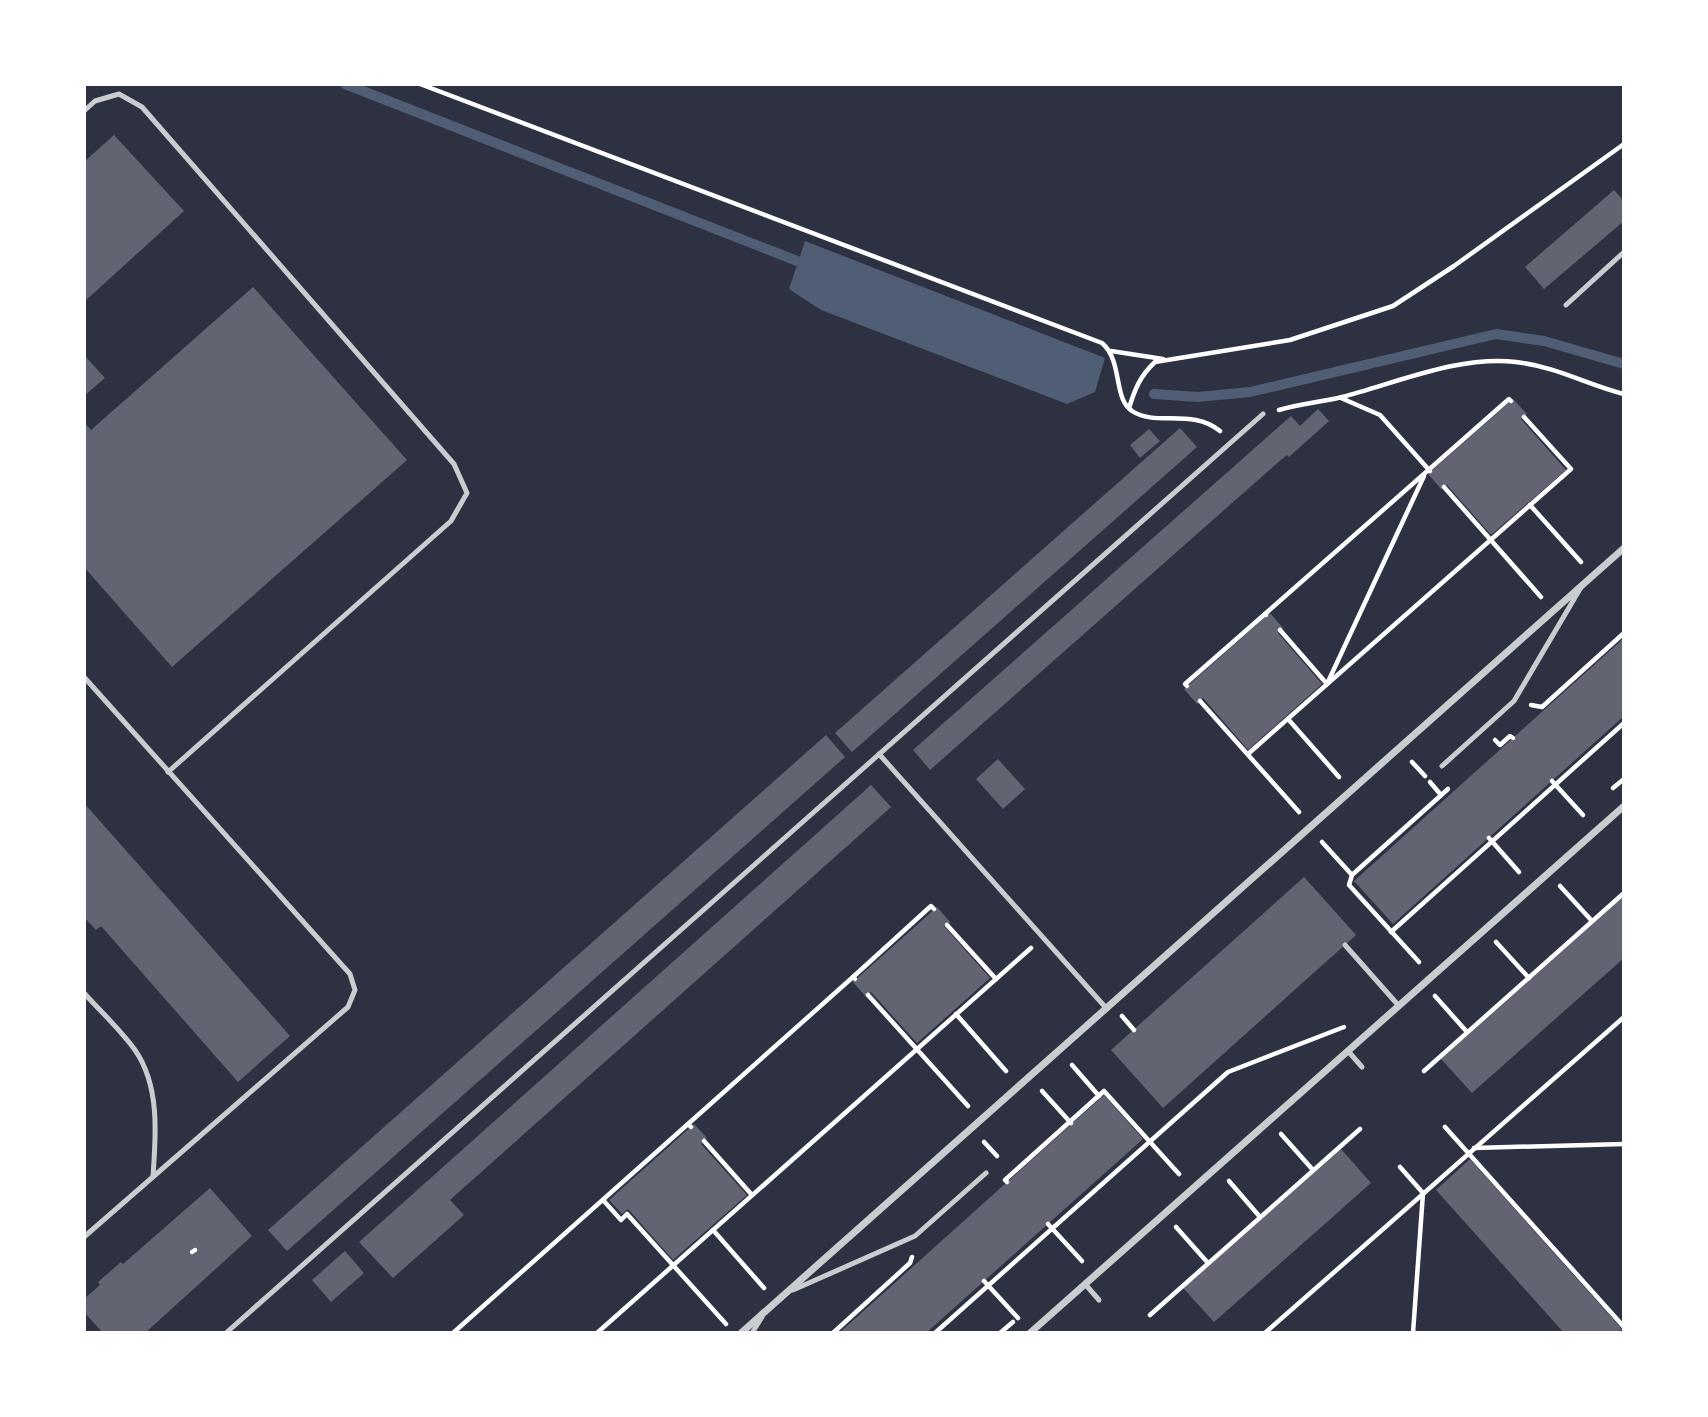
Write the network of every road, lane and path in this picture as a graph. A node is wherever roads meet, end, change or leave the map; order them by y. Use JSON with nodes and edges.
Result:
{"nodes":[{"id":1,"x":420,"y":84,"type":"edge"},
{"id":2,"x":84,"y":111,"type":"edge"},
{"id":3,"x":1624,"y":144,"type":"edge"},
{"id":4,"x":1624,"y":253,"type":"edge"},
{"id":5,"x":1566,"y":305,"type":"dead end"},
{"id":6,"x":1111,"y":351,"type":"junction"},
{"id":7,"x":1164,"y":359,"type":"junction"},
{"id":8,"x":1624,"y":394,"type":"edge"},
{"id":9,"x":1340,"y":397,"type":"junction"},
{"id":10,"x":1511,"y":401,"type":"dead end"},
{"id":11,"x":1128,"y":409,"type":"junction"},
{"id":12,"x":1264,"y":414,"type":"joint"},
{"id":13,"x":1524,"y":417,"type":"dead end"},
{"id":14,"x":1231,"y":443,"type":"junction"},
{"id":15,"x":1428,"y":471,"type":"junction"},
{"id":16,"x":1444,"y":487,"type":"dead end"},
{"id":17,"x":1530,"y":505,"type":"junction"},
{"id":18,"x":1491,"y":540,"type":"junction"},
{"id":19,"x":1624,"y":548,"type":"edge"},
{"id":20,"x":1624,"y":555,"type":"edge"},
{"id":21,"x":1610,"y":561,"type":"junction"},
{"id":22,"x":1593,"y":576,"type":"junction"},
{"id":23,"x":1582,"y":585,"type":"junction"},
{"id":24,"x":1553,"y":611,"type":"junction"},
{"id":25,"x":1280,"y":631,"type":"dead end"},
{"id":26,"x":1624,"y":633,"type":"edge"},
{"id":27,"x":84,"y":677,"type":"edge"},
{"id":28,"x":1327,"y":684,"type":"junction"},
{"id":29,"x":1187,"y":686,"type":"dead end"},
{"id":30,"x":1200,"y":701,"type":"dead end"},
{"id":31,"x":1542,"y":707,"type":"dead end"},
{"id":32,"x":1288,"y":719,"type":"junction"},
{"id":33,"x":1624,"y":723,"type":"edge"},
{"id":34,"x":1513,"y":738,"type":"dead end"},
{"id":35,"x":1500,"y":745,"type":"dead end"},
{"id":36,"x":1399,"y":748,"type":"junction"},
{"id":37,"x":879,"y":754,"type":"junction"},
{"id":38,"x":1248,"y":754,"type":"junction"},
{"id":39,"x":1442,"y":766,"type":"dead end"},
{"id":40,"x":168,"y":772,"type":"junction"},
{"id":41,"x":1554,"y":783,"type":"junction"},
{"id":42,"x":1351,"y":791,"type":"junction"},
{"id":43,"x":1452,"y":793,"type":"dead end"},
{"id":44,"x":1441,"y":794,"type":"junction"},
{"id":45,"x":1624,"y":806,"type":"edge"},
{"id":46,"x":1583,"y":815,"type":"dead end"},
{"id":47,"x":1312,"y":826,"type":"junction"},
{"id":48,"x":1318,"y":837,"type":"dead end"},
{"id":49,"x":1490,"y":840,"type":"junction"},
{"id":50,"x":1519,"y":872,"type":"dead end"},
{"id":51,"x":1352,"y":875,"type":"junction"},
{"id":52,"x":1560,"y":886,"type":"dead end"},
{"id":53,"x":1624,"y":893,"type":"edge"},
{"id":54,"x":934,"y":909,"type":"dead end"},
{"id":55,"x":1592,"y":921,"type":"junction"},
{"id":56,"x":947,"y":925,"type":"dead end"},
{"id":57,"x":1391,"y":932,"type":"junction"},
{"id":58,"x":1043,"y":937,"type":"junction"},
{"id":59,"x":1496,"y":942,"type":"dead end"},
{"id":60,"x":1345,"y":945,"type":"dead end"},
{"id":61,"x":1419,"y":962,"type":"dead end"},
{"id":62,"x":1528,"y":978,"type":"junction"},
{"id":63,"x":996,"y":979,"type":"junction"},
{"id":64,"x":84,"y":993,"type":"edge"},
{"id":65,"x":868,"y":995,"type":"dead end"},
{"id":66,"x":1435,"y":996,"type":"dead end"},
{"id":67,"x":1399,"y":1006,"type":"junction"},
{"id":68,"x":1107,"y":1009,"type":"junction"},
{"id":69,"x":1119,"y":1013,"type":"dead end"},
{"id":70,"x":956,"y":1014,"type":"junction"},
{"id":71,"x":1624,"y":1017,"type":"edge"},
{"id":72,"x":1346,"y":1026,"type":"dead end"},
{"id":73,"x":1134,"y":1030,"type":"dead end"},
{"id":74,"x":1467,"y":1032,"type":"junction"},
{"id":75,"x":917,"y":1049,"type":"junction"},
{"id":76,"x":1348,"y":1051,"type":"junction"},
{"id":77,"x":1067,"y":1059,"type":"dead end"},
{"id":78,"x":1362,"y":1066,"type":"dead end"},
{"id":79,"x":1424,"y":1071,"type":"dead end"},
{"id":80,"x":1030,"y":1077,"type":"junction"},
{"id":81,"x":1019,"y":1086,"type":"junction"},
{"id":82,"x":1099,"y":1096,"type":"junction"},
{"id":83,"x":981,"y":1120,"type":"junction"},
{"id":84,"x":1071,"y":1123,"type":"junction"},
{"id":85,"x":1445,"y":1127,"type":"dead end"},
{"id":86,"x":971,"y":1129,"type":"junction"},
{"id":87,"x":1360,"y":1129,"type":"dead end"},
{"id":88,"x":1281,"y":1134,"type":"dead end"},
{"id":89,"x":704,"y":1141,"type":"dead end"},
{"id":90,"x":1149,"y":1141,"type":"junction"},
{"id":91,"x":1624,"y":1144,"type":"edge"},
{"id":92,"x":1474,"y":1148,"type":"junction"},
{"id":93,"x":1466,"y":1150,"type":"junction"},
{"id":94,"x":1400,"y":1167,"type":"dead end"},
{"id":95,"x":1313,"y":1170,"type":"junction"},
{"id":96,"x":986,"y":1173,"type":"dead end"},
{"id":97,"x":1013,"y":1174,"type":"junction"},
{"id":98,"x":1179,"y":1174,"type":"dead end"},
{"id":99,"x":153,"y":1176,"type":"junction"},
{"id":100,"x":1228,"y":1180,"type":"dead end"},
{"id":101,"x":1007,"y":1182,"type":"dead end"},
{"id":102,"x":1423,"y":1193,"type":"junction"},
{"id":103,"x":752,"y":1195,"type":"junction"},
{"id":104,"x":603,"y":1200,"type":"junction"},
{"id":105,"x":1261,"y":1217,"type":"junction"},
{"id":106,"x":1050,"y":1226,"type":"junction"},
{"id":107,"x":1176,"y":1227,"type":"dead end"},
{"id":108,"x":713,"y":1230,"type":"junction"},
{"id":109,"x":84,"y":1237,"type":"edge"},
{"id":110,"x":1082,"y":1261,"type":"dead end"},
{"id":111,"x":911,"y":1263,"type":"dead end"},
{"id":112,"x":1208,"y":1263,"type":"junction"},
{"id":113,"x":673,"y":1265,"type":"junction"},
{"id":114,"x":986,"y":1283,"type":"junction"},
{"id":115,"x":1085,"y":1284,"type":"junction"},
{"id":116,"x":786,"y":1293,"type":"junction"},
{"id":117,"x":1100,"y":1300,"type":"dead end"},
{"id":118,"x":777,"y":1301,"type":"junction"},
{"id":119,"x":765,"y":1312,"type":"junction"},
{"id":120,"x":1150,"y":1315,"type":"dead end"},
{"id":121,"x":1018,"y":1318,"type":"dead end"},
{"id":122,"x":1624,"y":1327,"type":"edge"},
{"id":123,"x":226,"y":1333,"type":"edge"},
{"id":124,"x":453,"y":1333,"type":"edge"},
{"id":125,"x":597,"y":1333,"type":"edge"},
{"id":126,"x":734,"y":1333,"type":"edge"},
{"id":127,"x":741,"y":1333,"type":"edge"},
{"id":128,"x":752,"y":1333,"type":"edge"},
{"id":129,"x":833,"y":1333,"type":"edge"},
{"id":130,"x":936,"y":1333,"type":"edge"},
{"id":131,"x":1030,"y":1333,"type":"edge"},
{"id":132,"x":1265,"y":1333,"type":"edge"},
{"id":133,"x":1413,"y":1333,"type":"edge"}],
"edges":[{"from":1,"to":6,"type":"path"},
{"from":2,"to":40,"type":"lane"},
{"from":3,"to":7,"type":"path"},
{"from":4,"to":5,"type":"lane"},
{"from":6,"to":7,"type":"path"},
{"from":6,"to":11,"type":"path"},
{"from":7,"to":11,"type":"path"},
{"from":8,"to":9,"type":"path"},
{"from":9,"to":12,"type":"path"},
{"from":9,"to":15,"type":"path"},
{"from":10,"to":15,"type":"path"},
{"from":11,"to":14,"type":"path"},
{"from":12,"to":14,"type":"lane"},
{"from":13,"to":17,"type":"path"},
{"from":14,"to":37,"type":"lane"},
{"from":15,"to":28,"type":"path"},
{"from":15,"to":29,"type":"path"},
{"from":16,"to":18,"type":"path"},
{"from":17,"to":18,"type":"path"},
{"from":17,"to":22,"type":"path"},
{"from":18,"to":24,"type":"path"},
{"from":18,"to":28,"type":"path"},
{"from":19,"to":21,"type":"street"},
{"from":20,"to":21,"type":"lane"},
{"from":21,"to":22,"type":"street"},
{"from":22,"to":23,"type":"street"},
{"from":23,"to":24,"type":"street"},
{"from":23,"to":39,"type":"lane"},
{"from":24,"to":36,"type":"street"},
{"from":25,"to":28,"type":"path"},
{"from":26,"to":31,"type":"path"},
{"from":27,"to":40,"type":"lane"},
{"from":28,"to":32,"type":"path"},
{"from":30,"to":38,"type":"path"},
{"from":32,"to":38,"type":"path"},
{"from":32,"to":42,"type":"path"},
{"from":33,"to":41,"type":"path"},
{"from":34,"to":35,"type":"path"},
{"from":36,"to":42,"type":"street"},
{"from":36,"to":44,"type":"path"},
{"from":37,"to":58,"type":"lane"},
{"from":37,"to":123,"type":"lane"},
{"from":38,"to":47,"type":"path"},
{"from":40,"to":99,"type":"lane"},
{"from":41,"to":46,"type":"path"},
{"from":41,"to":49,"type":"path"},
{"from":42,"to":47,"type":"street"},
{"from":43,"to":44,"type":"path"},
{"from":44,"to":51,"type":"path"},
{"from":45,"to":67,"type":"street"},
{"from":47,"to":68,"type":"street"},
{"from":48,"to":51,"type":"path"},
{"from":49,"to":50,"type":"path"},
{"from":49,"to":57,"type":"path"},
{"from":51,"to":57,"type":"path"},
{"from":52,"to":55,"type":"path"},
{"from":53,"to":55,"type":"path"},
{"from":54,"to":104,"type":"path"},
{"from":55,"to":62,"type":"path"},
{"from":56,"to":63,"type":"path"},
{"from":57,"to":61,"type":"path"},
{"from":58,"to":63,"type":"path"},
{"from":58,"to":68,"type":"lane"},
{"from":59,"to":62,"type":"path"},
{"from":60,"to":67,"type":"lane"},
{"from":62,"to":74,"type":"path"},
{"from":63,"to":70,"type":"path"},
{"from":64,"to":99,"type":"lane"},
{"from":65,"to":75,"type":"path"},
{"from":66,"to":74,"type":"path"},
{"from":67,"to":76,"type":"street"},
{"from":68,"to":80,"type":"street"},
{"from":69,"to":73,"type":"path"},
{"from":70,"to":75,"type":"path"},
{"from":70,"to":81,"type":"path"},
{"from":71,"to":92,"type":"path"},
{"from":72,"to":90,"type":"path"},
{"from":74,"to":79,"type":"path"},
{"from":75,"to":83,"type":"path"},
{"from":75,"to":103,"type":"path"},
{"from":76,"to":78,"type":"lane"},
{"from":76,"to":115,"type":"street"},
{"from":77,"to":82,"type":"path"},
{"from":80,"to":81,"type":"street"},
{"from":80,"to":84,"type":"path"},
{"from":81,"to":83,"type":"street"},
{"from":82,"to":84,"type":"path"},
{"from":82,"to":90,"type":"path"},
{"from":83,"to":86,"type":"street"},
{"from":84,"to":97,"type":"path"},
{"from":85,"to":93,"type":"path"},
{"from":86,"to":97,"type":"path"},
{"from":86,"to":116,"type":"street"},
{"from":87,"to":95,"type":"path"},
{"from":88,"to":95,"type":"path"},
{"from":89,"to":103,"type":"path"},
{"from":90,"to":98,"type":"path"},
{"from":90,"to":106,"type":"path"},
{"from":91,"to":92,"type":"path"},
{"from":92,"to":93,"type":"path"},
{"from":93,"to":102,"type":"path"},
{"from":93,"to":122,"type":"path"},
{"from":94,"to":102,"type":"path"},
{"from":95,"to":105,"type":"path"},
{"from":96,"to":116,"type":"lane"},
{"from":97,"to":101,"type":"path"},
{"from":99,"to":109,"type":"lane"},
{"from":100,"to":105,"type":"path"},
{"from":102,"to":132,"type":"path"},
{"from":102,"to":133,"type":"path"},
{"from":103,"to":108,"type":"path"},
{"from":104,"to":113,"type":"path"},
{"from":104,"to":124,"type":"path"},
{"from":105,"to":112,"type":"path"},
{"from":106,"to":110,"type":"path"},
{"from":106,"to":114,"type":"path"},
{"from":107,"to":112,"type":"path"},
{"from":108,"to":113,"type":"path"},
{"from":108,"to":118,"type":"path"},
{"from":111,"to":129,"type":"path"},
{"from":112,"to":120,"type":"path"},
{"from":113,"to":125,"type":"path"},
{"from":113,"to":126,"type":"path"},
{"from":114,"to":121,"type":"path"},
{"from":114,"to":130,"type":"path"},
{"from":115,"to":117,"type":"lane"},
{"from":115,"to":131,"type":"street"},
{"from":116,"to":118,"type":"street"},
{"from":118,"to":119,"type":"street"},
{"from":119,"to":127,"type":"street"},
{"from":119,"to":128,"type":"lane"}]}
